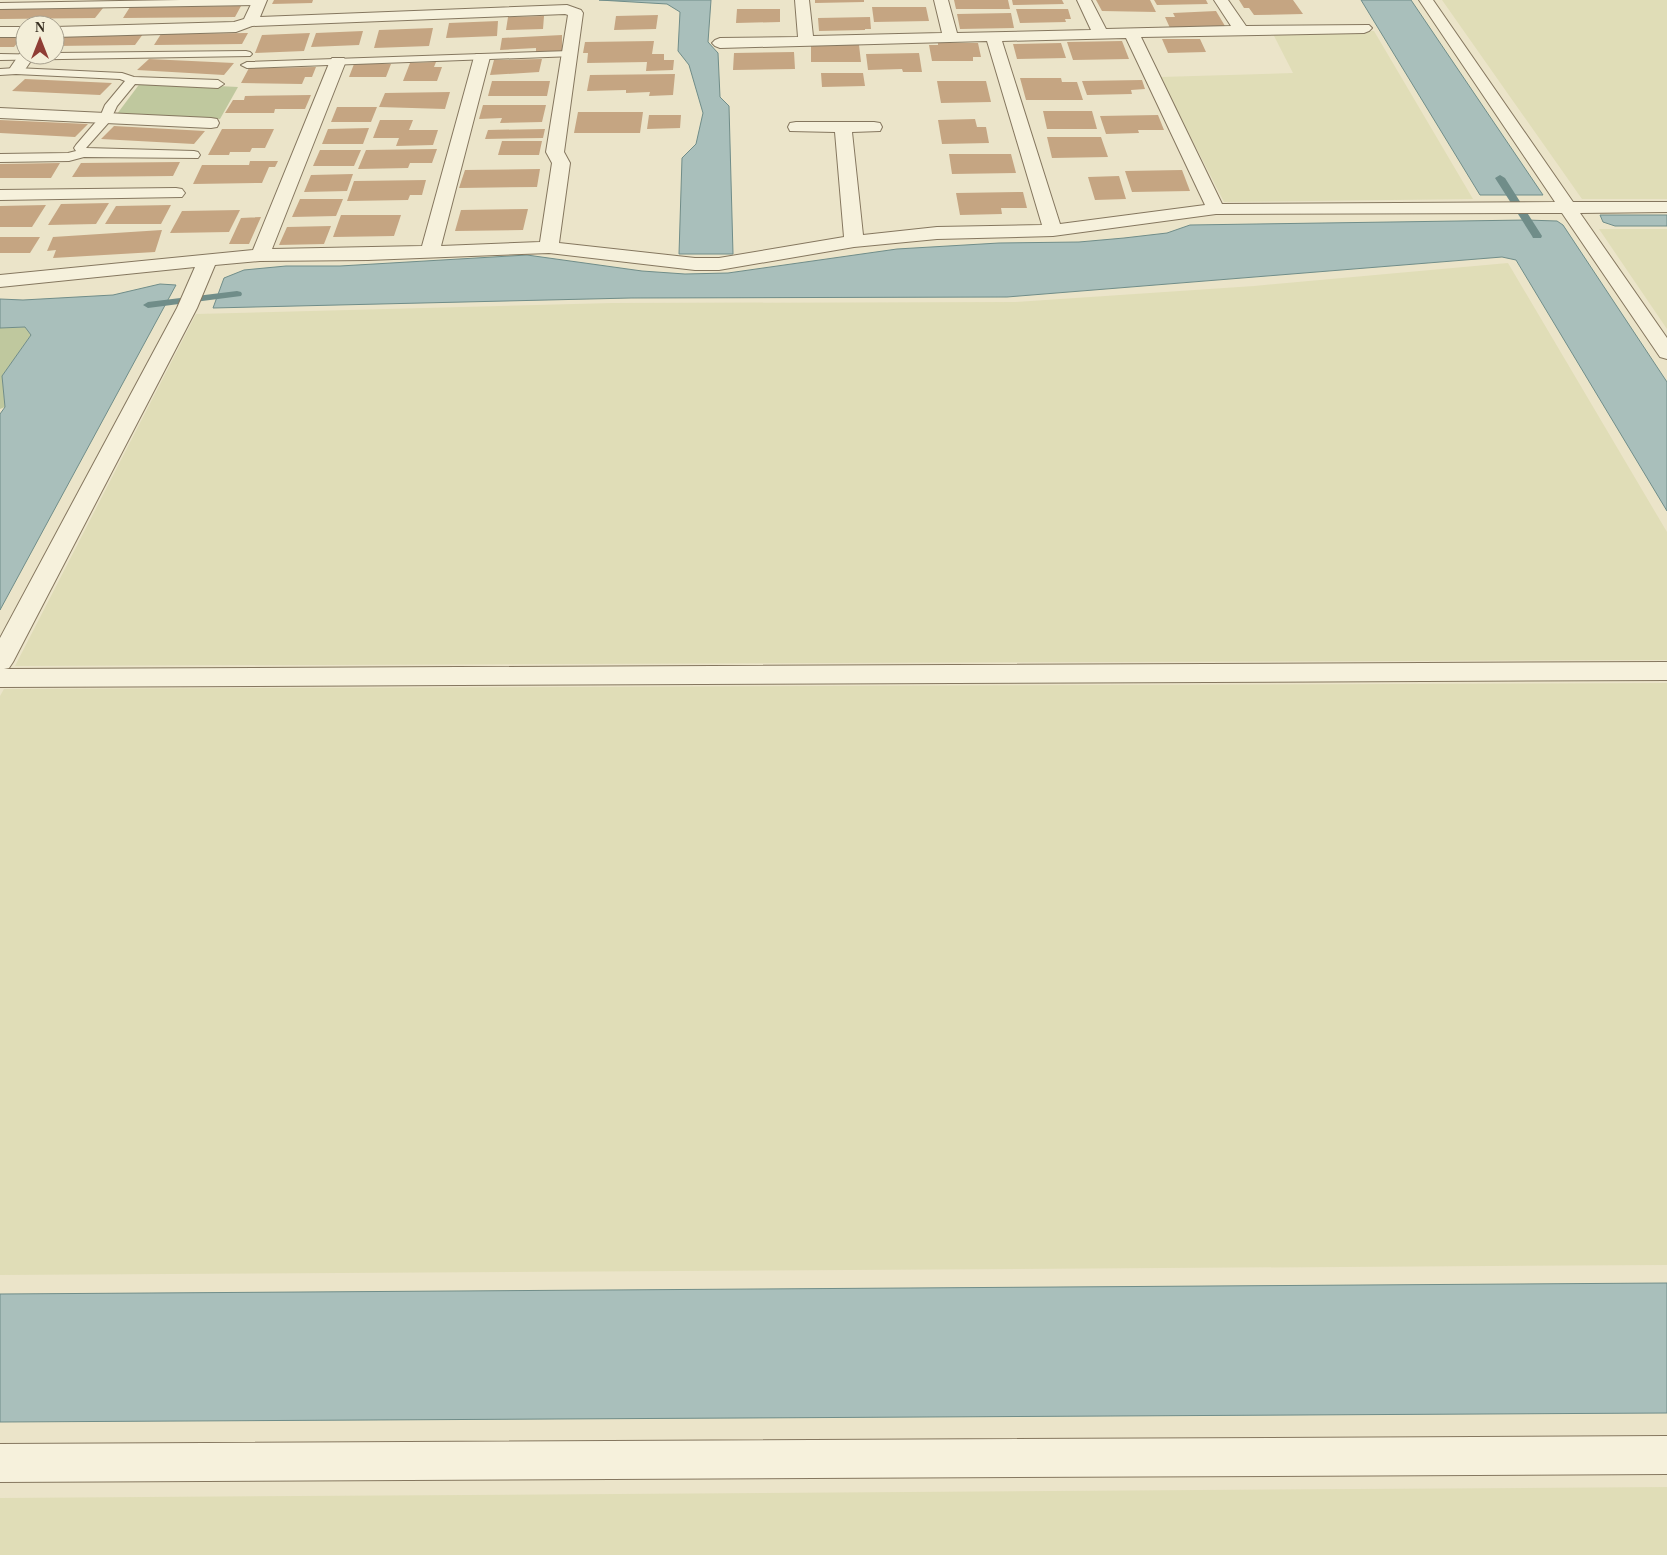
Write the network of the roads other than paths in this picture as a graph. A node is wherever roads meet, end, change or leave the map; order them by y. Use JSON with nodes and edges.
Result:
{"nodes":[{"id":1,"x":802,"y":0,"type":"edge"},
{"id":2,"x":941,"y":0,"type":"edge"},
{"id":3,"x":1084,"y":0,"type":"edge"},
{"id":4,"x":1221,"y":0,"type":"edge"},
{"id":5,"x":1426,"y":0,"type":"edge"},
{"id":6,"x":259,"y":1,"type":"edge"},
{"id":7,"x":0,"y":6,"type":"edge"},
{"id":8,"x":250,"y":22,"type":"junction"},
{"id":9,"x":1364,"y":28,"type":"dead end"},
{"id":10,"x":1242,"y":31,"type":"junction"},
{"id":11,"x":0,"y":32,"type":"edge"},
{"id":12,"x":15,"y":32,"type":"edge"},
{"id":13,"x":65,"y":32,"type":"edge"},
{"id":14,"x":1131,"y":33,"type":"junction"},
{"id":15,"x":1101,"y":34,"type":"junction"},
{"id":16,"x":993,"y":37,"type":"junction"},
{"id":17,"x":951,"y":38,"type":"junction"},
{"id":18,"x":806,"y":41,"type":"junction"},
{"id":19,"x":720,"y":43,"type":"dead end"},
{"id":20,"x":570,"y":54,"type":"junction"},
{"id":21,"x":15,"y":56,"type":"edge"},
{"id":22,"x":0,"y":57,"type":"edge"},
{"id":23,"x":65,"y":57,"type":"edge"},
{"id":24,"x":482,"y":57,"type":"junction"},
{"id":25,"x":338,"y":61,"type":"junction"},
{"id":26,"x":8,"y":71,"type":"edge"},
{"id":27,"x":132,"y":80,"type":"junction"},
{"id":28,"x":218,"y":84,"type":"dead end"},
{"id":29,"x":0,"y":113,"type":"edge"},
{"id":30,"x":106,"y":118,"type":"junction"},
{"id":31,"x":211,"y":123,"type":"dead end"},
{"id":32,"x":874,"y":126,"type":"dead end"},
{"id":33,"x":796,"y":127,"type":"dead end"},
{"id":34,"x":842,"y":127,"type":"junction"},
{"id":35,"x":83,"y":153,"type":"junction"},
{"id":36,"x":194,"y":155,"type":"dead end"},
{"id":37,"x":0,"y":158,"type":"edge"},
{"id":38,"x":176,"y":192,"type":"dead end"},
{"id":39,"x":0,"y":195,"type":"edge"},
{"id":40,"x":1567,"y":206,"type":"junction"},
{"id":41,"x":1667,"y":207,"type":"edge"},
{"id":42,"x":1216,"y":209,"type":"junction"},
{"id":43,"x":1053,"y":230,"type":"junction"},
{"id":44,"x":854,"y":241,"type":"junction"},
{"id":45,"x":549,"y":248,"type":"junction"},
{"id":46,"x":430,"y":251,"type":"junction"},
{"id":47,"x":260,"y":255,"type":"junction"},
{"id":48,"x":208,"y":260,"type":"junction"},
{"id":49,"x":0,"y":280,"type":"edge"},
{"id":50,"x":1667,"y":353,"type":"edge"},
{"id":51,"x":0,"y":662,"type":"edge"},
{"id":52,"x":1667,"y":671,"type":"edge"},
{"id":53,"x":0,"y":678,"type":"edge"},
{"id":54,"x":1667,"y":1455,"type":"edge"},
{"id":55,"x":0,"y":1463,"type":"edge"}],
"edges":[{"from":1,"to":18,"type":"street"},
{"from":2,"to":17,"type":"street"},
{"from":3,"to":15,"type":"street"},
{"from":4,"to":10,"type":"street"},
{"from":5,"to":40,"type":"street"},
{"from":6,"to":7,"type":"lane"},
{"from":6,"to":8,"type":"street"},
{"from":8,"to":13,"type":"street"},
{"from":8,"to":20,"type":"street"},
{"from":9,"to":10,"type":"street"},
{"from":10,"to":14,"type":"street"},
{"from":11,"to":12,"type":"street"},
{"from":14,"to":15,"type":"street"},
{"from":14,"to":42,"type":"street"},
{"from":15,"to":16,"type":"street"},
{"from":16,"to":17,"type":"street"},
{"from":16,"to":43,"type":"street"},
{"from":17,"to":18,"type":"street"},
{"from":18,"to":19,"type":"street"},
{"from":20,"to":24,"type":"lane"},
{"from":20,"to":45,"type":"street"},
{"from":21,"to":22,"type":"lane"},
{"from":23,"to":25,"type":"lane"},
{"from":24,"to":25,"type":"lane"},
{"from":24,"to":46,"type":"street"},
{"from":25,"to":47,"type":"street"},
{"from":26,"to":27,"type":"lane"},
{"from":27,"to":28,"type":"lane"},
{"from":27,"to":30,"type":"lane"},
{"from":29,"to":30,"type":"street"},
{"from":30,"to":31,"type":"street"},
{"from":30,"to":35,"type":"lane"},
{"from":32,"to":34,"type":"street"},
{"from":33,"to":34,"type":"street"},
{"from":34,"to":44,"type":"street"},
{"from":35,"to":36,"type":"lane"},
{"from":35,"to":37,"type":"lane"},
{"from":38,"to":39,"type":"street"},
{"from":40,"to":41,"type":"street"},
{"from":40,"to":42,"type":"street"},
{"from":40,"to":50,"type":"street"},
{"from":42,"to":43,"type":"street"},
{"from":43,"to":44,"type":"street"},
{"from":44,"to":45,"type":"street"},
{"from":45,"to":46,"type":"street"},
{"from":46,"to":47,"type":"street"},
{"from":47,"to":48,"type":"street"},
{"from":48,"to":49,"type":"street"},
{"from":48,"to":51,"type":"street"},
{"from":52,"to":53,"type":"street"},
{"from":54,"to":55,"type":"street"}]}
